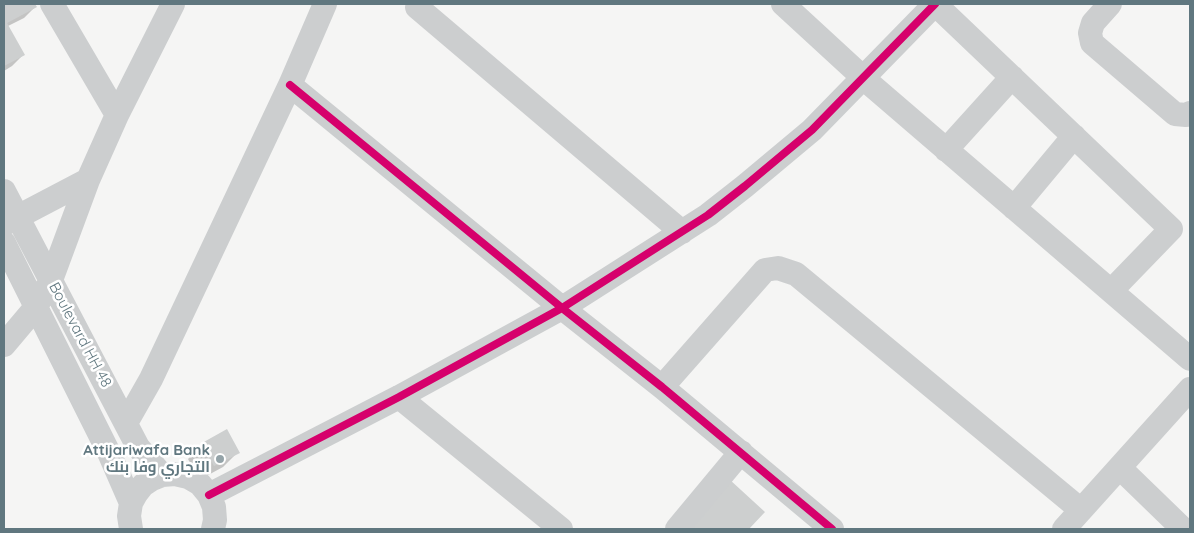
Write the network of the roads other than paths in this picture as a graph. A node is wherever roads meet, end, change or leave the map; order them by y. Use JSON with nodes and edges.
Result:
{"nodes":[{"id":1,"x":52,"y":4,"type":"edge"},
{"id":2,"x":173,"y":4,"type":"edge"},
{"id":3,"x":783,"y":4,"type":"edge"},
{"id":4,"x":935,"y":4,"type":"edge"},
{"id":5,"x":1110,"y":4,"type":"edge"},
{"id":6,"x":319,"y":6,"type":"edge"},
{"id":7,"x":417,"y":7,"type":"dead end"},
{"id":8,"x":1012,"y":77,"type":"junction"},
{"id":9,"x":863,"y":79,"type":"junction"},
{"id":10,"x":290,"y":86,"type":"junction"},
{"id":11,"x":1190,"y":113,"type":"edge"},
{"id":12,"x":117,"y":115,"type":"junction"},
{"id":13,"x":1074,"y":136,"type":"junction"},
{"id":14,"x":946,"y":150,"type":"junction"},
{"id":15,"x":88,"y":180,"type":"junction"},
{"id":16,"x":4,"y":191,"type":"edge"},
{"id":17,"x":1014,"y":208,"type":"junction"},
{"id":18,"x":10,"y":220,"type":"edge"},
{"id":19,"x":682,"y":232,"type":"junction"},
{"id":20,"x":4,"y":243,"type":"edge"},
{"id":21,"x":51,"y":280,"type":"junction"},
{"id":22,"x":1111,"y":291,"type":"junction"},
{"id":23,"x":36,"y":307,"type":"junction"},
{"id":24,"x":562,"y":308,"type":"junction"},
{"id":25,"x":4,"y":345,"type":"edge"},
{"id":26,"x":1190,"y":359,"type":"edge"},
{"id":27,"x":662,"y":387,"type":"junction"},
{"id":28,"x":1190,"y":388,"type":"edge"},
{"id":29,"x":399,"y":397,"type":"junction"},
{"id":30,"x":126,"y":423,"type":"junction"},
{"id":31,"x":741,"y":452,"type":"junction"},
{"id":32,"x":1120,"y":468,"type":"junction"},
{"id":33,"x":162,"y":475,"type":"junction"},
{"id":34,"x":209,"y":495,"type":"junction"},
{"id":35,"x":131,"y":503,"type":"junction"},
{"id":36,"x":1081,"y":510,"type":"junction"},
{"id":37,"x":131,"y":529,"type":"edge"},
{"id":38,"x":213,"y":529,"type":"edge"},
{"id":39,"x":562,"y":529,"type":"edge"},
{"id":40,"x":677,"y":529,"type":"edge"},
{"id":41,"x":832,"y":529,"type":"edge"},
{"id":42,"x":1064,"y":529,"type":"edge"},
{"id":43,"x":1183,"y":529,"type":"edge"}],
"edges":[{"from":1,"to":12,"type":"street"},
{"from":2,"to":12,"type":"street"},
{"from":3,"to":9,"type":"street"},
{"from":4,"to":8,"type":"street"},
{"from":4,"to":9,"type":"street"},
{"from":5,"to":11,"type":"street"},
{"from":6,"to":10,"type":"street"},
{"from":7,"to":19,"type":"street"},
{"from":8,"to":13,"type":"street"},
{"from":8,"to":14,"type":"street"},
{"from":9,"to":14,"type":"street"},
{"from":9,"to":19,"type":"street"},
{"from":10,"to":24,"type":"street"},
{"from":10,"to":30,"type":"street"},
{"from":12,"to":15,"type":"street"},
{"from":13,"to":17,"type":"street"},
{"from":13,"to":22,"type":"street"},
{"from":14,"to":17,"type":"street"},
{"from":15,"to":18,"type":"street"},
{"from":15,"to":21,"type":"street"},
{"from":16,"to":18,"type":"street","name":"Boulevard HH 48"},
{"from":17,"to":22,"type":"street"},
{"from":18,"to":21,"type":"street","name":"Boulevard HH 48"},
{"from":19,"to":24,"type":"street"},
{"from":20,"to":23,"type":"street","name":"Boulevard HH 48"},
{"from":21,"to":23,"type":"street"},
{"from":21,"to":30,"type":"street","name":"Boulevard HH 48"},
{"from":22,"to":26,"type":"street"},
{"from":23,"to":25,"type":"street"},
{"from":23,"to":35,"type":"street","name":"Boulevard HH 48"},
{"from":24,"to":27,"type":"street"},
{"from":24,"to":29,"type":"street"},
{"from":27,"to":31,"type":"street"},
{"from":27,"to":36,"type":"street"},
{"from":28,"to":32,"type":"street"},
{"from":29,"to":34,"type":"street"},
{"from":29,"to":39,"type":"street"},
{"from":30,"to":33,"type":"street","name":"Boulevard HH 48"},
{"from":31,"to":40,"type":"street"},
{"from":31,"to":41,"type":"street"},
{"from":32,"to":36,"type":"street"},
{"from":32,"to":43,"type":"street"},
{"from":33,"to":34,"type":"street"},
{"from":33,"to":35,"type":"street"},
{"from":34,"to":38,"type":"street"},
{"from":35,"to":37,"type":"street"},
{"from":36,"to":42,"type":"street"}]}
